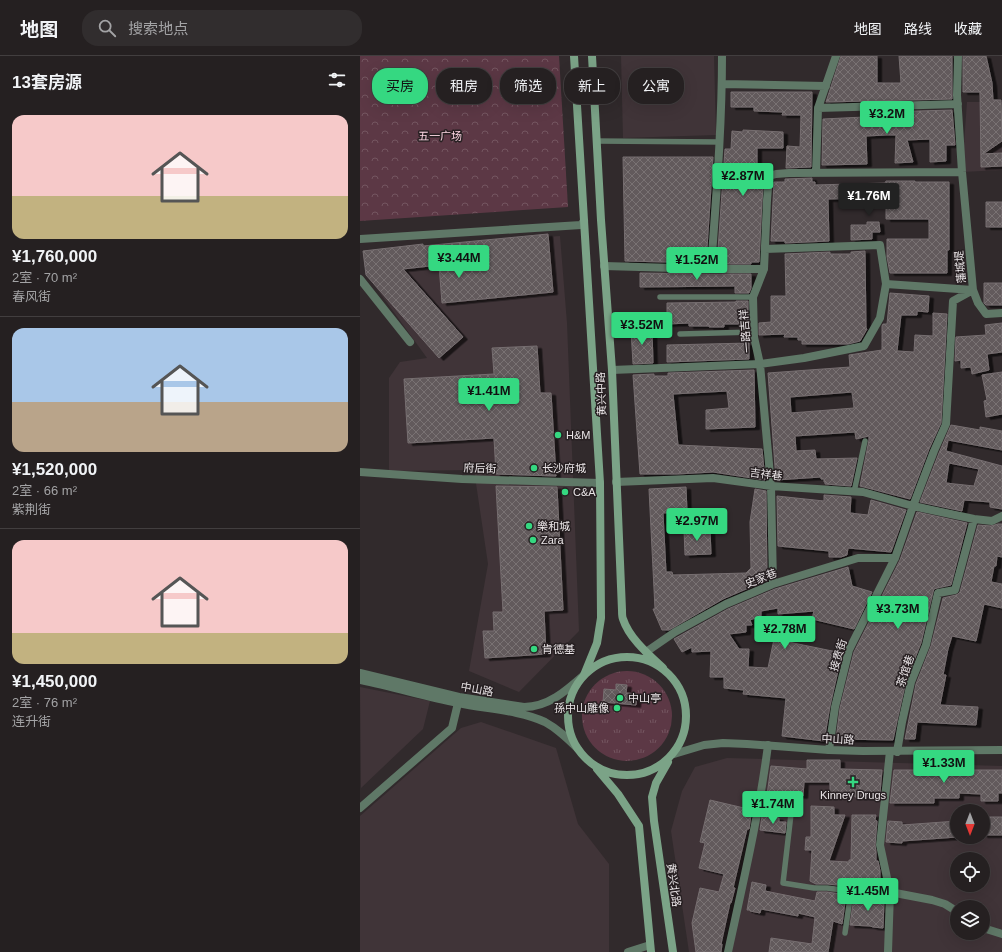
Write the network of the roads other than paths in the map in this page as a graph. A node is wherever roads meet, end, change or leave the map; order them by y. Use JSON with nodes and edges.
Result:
{"nodes":[{"id":1,"x":574,"y":56,"type":"edge"},
{"id":2,"x":592,"y":56,"type":"edge"},
{"id":3,"x":722,"y":56,"type":"edge"},
{"id":4,"x":836,"y":56,"type":"edge"},
{"id":5,"x":958,"y":56,"type":"edge"},
{"id":6,"x":722,"y":84,"type":"junction"},
{"id":7,"x":826,"y":86,"type":"junction"},
{"id":8,"x":958,"y":104,"type":"junction"},
{"id":9,"x":818,"y":108,"type":"junction"},
{"id":10,"x":596,"y":141,"type":"junction"},
{"id":11,"x":720,"y":142,"type":"junction"},
{"id":12,"x":962,"y":172,"type":"junction"},
{"id":13,"x":816,"y":173,"type":"junction"},
{"id":14,"x":584,"y":221,"type":"junction"},
{"id":15,"x":360,"y":239,"type":"edge"},
{"id":16,"x":765,"y":249,"type":"junction"},
{"id":17,"x":604,"y":266,"type":"junction"},
{"id":18,"x":711,"y":269,"type":"junction"},
{"id":19,"x":764,"y":269,"type":"junction"},
{"id":20,"x":360,"y":279,"type":"edge"},
{"id":21,"x":886,"y":284,"type":"junction"},
{"id":22,"x":972,"y":290,"type":"junction"},
{"id":23,"x":660,"y":297,"type":"dead end"},
{"id":24,"x":753,"y":297,"type":"junction"},
{"id":25,"x":1002,"y":313,"type":"edge"},
{"id":26,"x":754,"y":332,"type":"junction"},
{"id":27,"x":680,"y":334,"type":"dead end"},
{"id":28,"x":410,"y":342,"type":"dead end"},
{"id":29,"x":760,"y":364,"type":"junction"},
{"id":30,"x":612,"y":370,"type":"junction"},
{"id":31,"x":865,"y":440,"type":"dead end"},
{"id":32,"x":360,"y":472,"type":"edge"},
{"id":33,"x":616,"y":482,"type":"junction"},
{"id":34,"x":600,"y":483,"type":"junction"},
{"id":35,"x":771,"y":486,"type":"junction"},
{"id":36,"x":854,"y":492,"type":"junction"},
{"id":37,"x":912,"y":506,"type":"junction"},
{"id":38,"x":1002,"y":516,"type":"edge"},
{"id":39,"x":974,"y":519,"type":"junction"},
{"id":40,"x":895,"y":558,"type":"junction"},
{"id":41,"x":773,"y":584,"type":"junction"},
{"id":42,"x":646,"y":652,"type":"junction"},
{"id":43,"x":663,"y":668,"type":"junction"},
{"id":44,"x":360,"y":673,"type":"edge"},
{"id":45,"x":584,"y":675,"type":"junction"},
{"id":46,"x":360,"y":680,"type":"edge"},
{"id":47,"x":458,"y":703,"type":"junction"},
{"id":48,"x":768,"y":745,"type":"junction"},
{"id":49,"x":578,"y":749,"type":"junction"},
{"id":50,"x":829,"y":750,"type":"junction"},
{"id":51,"x":1002,"y":750,"type":"edge"},
{"id":52,"x":894,"y":752,"type":"junction"},
{"id":53,"x":674,"y":754,"type":"junction"},
{"id":54,"x":594,"y":765,"type":"junction"},
{"id":55,"x":758,"y":807,"type":"junction"},
{"id":56,"x":360,"y":808,"type":"edge"},
{"id":57,"x":851,"y":891,"type":"junction"},
{"id":58,"x":890,"y":892,"type":"junction"},
{"id":59,"x":950,"y":907,"type":"edge"},
{"id":60,"x":990,"y":930,"type":"edge"},
{"id":61,"x":845,"y":933,"type":"dead end"},
{"id":62,"x":1002,"y":934,"type":"edge"},
{"id":63,"x":651,"y":948,"type":"edge"},
{"id":64,"x":628,"y":952,"type":"edge"},
{"id":65,"x":673,"y":952,"type":"edge"},
{"id":66,"x":728,"y":952,"type":"edge"},
{"id":67,"x":888,"y":952,"type":"edge"}],
"edges":[{"from":1,"to":14,"type":"main road","name":"黄兴中路"},
{"from":2,"to":10,"type":"main road","name":"黄兴中路"},
{"from":3,"to":6,"type":"street"},
{"from":4,"to":7,"type":"street"},
{"from":5,"to":8,"type":"street","name":"藩城堤"},
{"from":6,"to":7,"type":"street"},
{"from":6,"to":11,"type":"street"},
{"from":7,"to":9,"type":"street"},
{"from":8,"to":9,"type":"street"},
{"from":8,"to":12,"type":"street","name":"藩城堤"},
{"from":9,"to":13,"type":"street"},
{"from":10,"to":11,"type":"lane"},
{"from":10,"to":17,"type":"main road","name":"黄兴中路"},
{"from":11,"to":18,"type":"street"},
{"from":12,"to":13,"type":"street"},
{"from":12,"to":22,"type":"street","name":"藩城堤"},
{"from":13,"to":16,"type":"street","name":"一路吉祥"},
{"from":14,"to":15,"type":"street"},
{"from":14,"to":34,"type":"main road","name":"黄兴中路"},
{"from":16,"to":19,"type":"street","name":"一路吉祥"},
{"from":16,"to":21,"type":"street"},
{"from":17,"to":18,"type":"street"},
{"from":17,"to":30,"type":"main road","name":"黄兴中路"},
{"from":18,"to":19,"type":"street"},
{"from":19,"to":24,"type":"street","name":"一路吉祥"},
{"from":20,"to":28,"type":"street"},
{"from":21,"to":22,"type":"street"},
{"from":21,"to":29,"type":"street"},
{"from":22,"to":25,"type":"street"},
{"from":22,"to":37,"type":"street","name":"藩城堤"},
{"from":23,"to":24,"type":"lane"},
{"from":24,"to":26,"type":"street","name":"一路吉祥"},
{"from":26,"to":27,"type":"lane"},
{"from":26,"to":29,"type":"street","name":"一路吉祥"},
{"from":29,"to":30,"type":"street"},
{"from":29,"to":35,"type":"street","name":"一路吉祥"},
{"from":30,"to":33,"type":"main road","name":"黄兴中路"},
{"from":31,"to":36,"type":"lane"},
{"from":32,"to":34,"type":"street","name":"府后街"},
{"from":33,"to":35,"type":"street","name":"吉祥巷"},
{"from":33,"to":42,"type":"main road","name":"黄兴中路"},
{"from":34,"to":45,"type":"main road","name":"黄兴中路"},
{"from":35,"to":36,"type":"street","name":"吉祥巷"},
{"from":35,"to":41,"type":"street","name":"一路吉祥"},
{"from":36,"to":37,"type":"street","name":"吉祥巷"},
{"from":37,"to":39,"type":"street","name":"吉祥巷"},
{"from":37,"to":40,"type":"street","name":"接贵街"},
{"from":38,"to":39,"type":"street","name":"吉祥巷"},
{"from":39,"to":52,"type":"street","name":"茶馆巷"},
{"from":40,"to":41,"type":"street","name":"史家巷"},
{"from":40,"to":50,"type":"street","name":"接贵街"},
{"from":41,"to":42,"type":"street","name":"史家巷"},
{"from":42,"to":43,"type":"main road","name":"黄兴中路"},
{"from":43,"to":45,"type":"main road"},
{"from":43,"to":53,"type":"main road"},
{"from":44,"to":45,"type":"street","name":"中山路"},
{"from":45,"to":49,"type":"main road"},
{"from":46,"to":47,"type":"street","name":"中山路"},
{"from":47,"to":49,"type":"street","name":"中山路"},
{"from":47,"to":56,"type":"street"},
{"from":48,"to":50,"type":"street","name":"中山路"},
{"from":48,"to":53,"type":"street","name":"中山路"},
{"from":48,"to":55,"type":"street"},
{"from":49,"to":54,"type":"main road"},
{"from":50,"to":52,"type":"street","name":"中山路"},
{"from":51,"to":52,"type":"street","name":"中山路"},
{"from":52,"to":58,"type":"street"},
{"from":53,"to":54,"type":"main road"},
{"from":53,"to":65,"type":"main road","name":"黄兴北路"},
{"from":54,"to":63,"type":"main road"},
{"from":55,"to":57,"type":"lane"},
{"from":55,"to":66,"type":"street"},
{"from":57,"to":58,"type":"street"},
{"from":57,"to":61,"type":"lane"},
{"from":58,"to":59,"type":"street"},
{"from":58,"to":67,"type":"street"},
{"from":60,"to":62,"type":"street"},
{"from":63,"to":64,"type":"street"}]}
